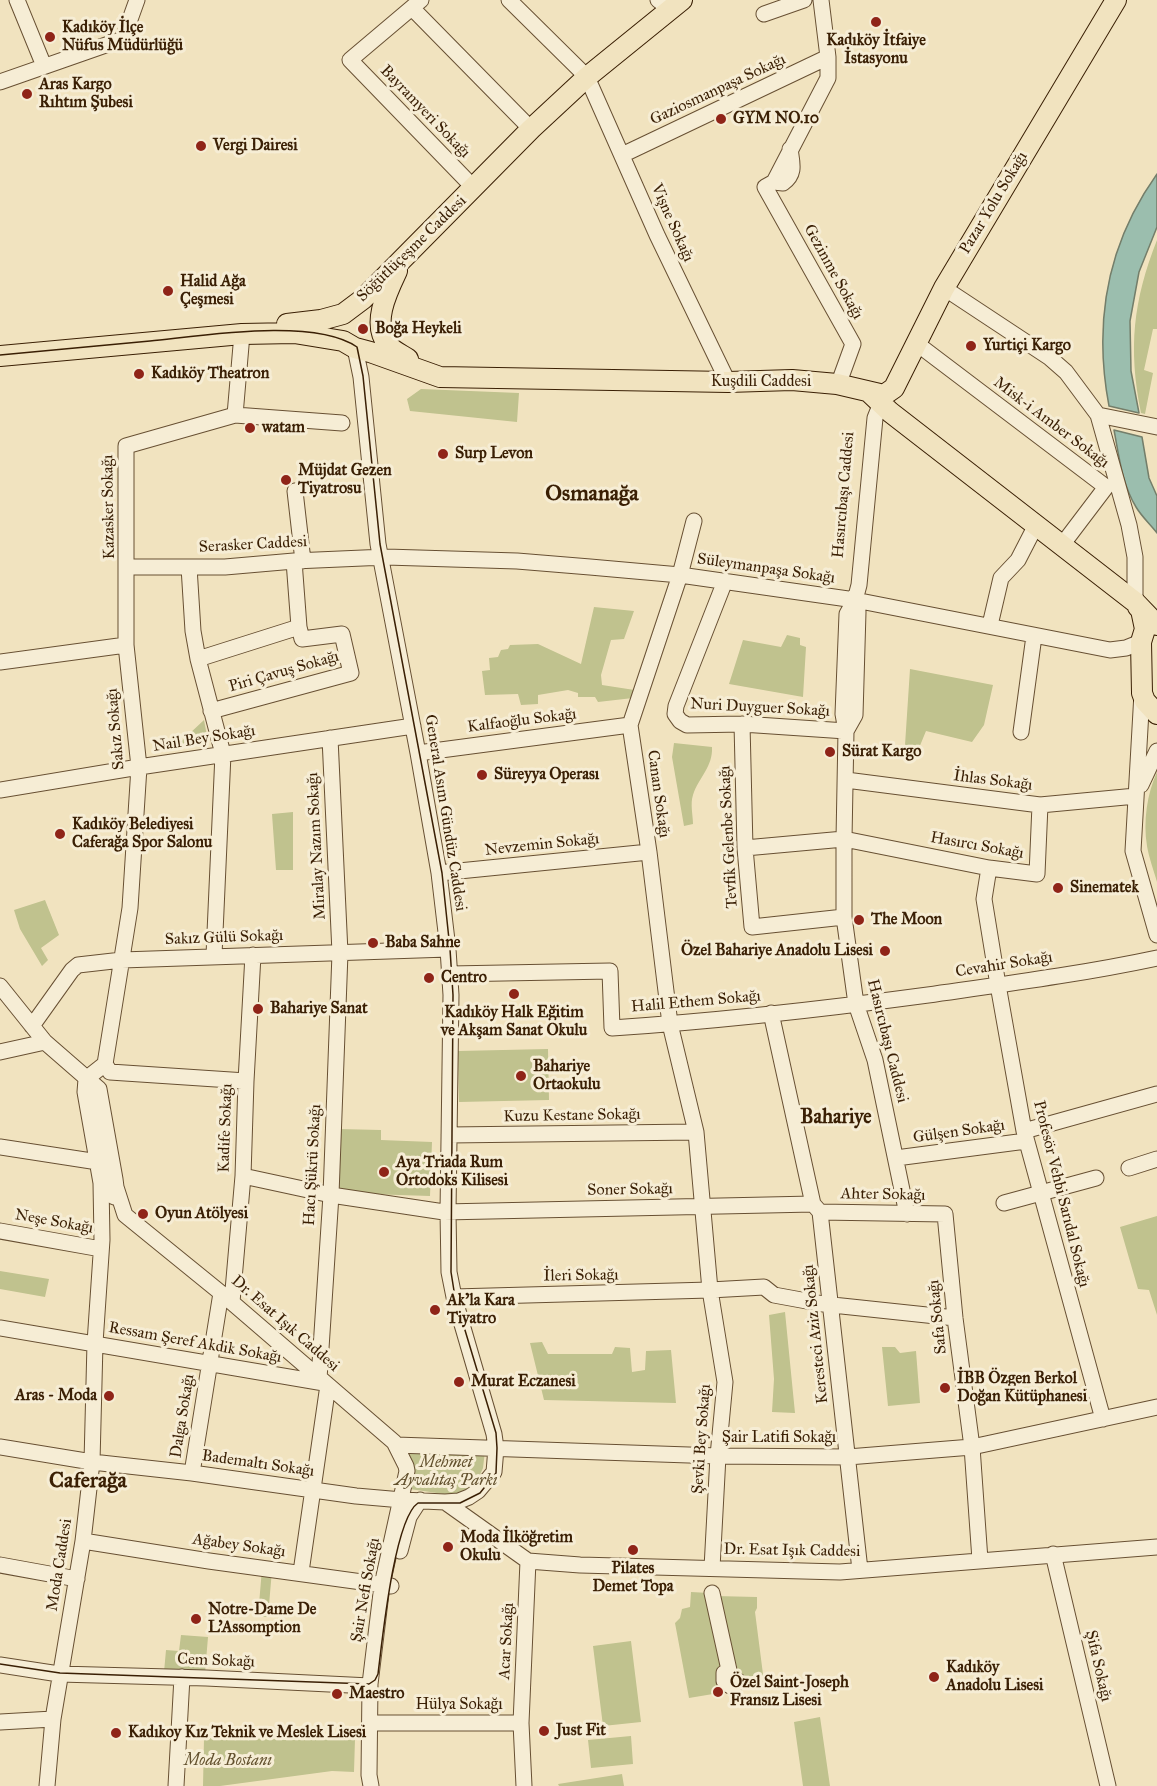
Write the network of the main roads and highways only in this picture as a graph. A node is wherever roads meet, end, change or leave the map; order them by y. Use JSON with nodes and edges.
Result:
{"nodes":[{"id":1,"x":1116,"y":0,"type":"edge"},
{"id":2,"x":670,"y":3,"type":"edge"},
{"id":3,"x":402,"y":261,"type":"junction"},
{"id":4,"x":0,"y":347,"type":"edge"},
{"id":5,"x":0,"y":356,"type":"edge"},
{"id":6,"x":440,"y":377,"type":"junction"},
{"id":7,"x":876,"y":398,"type":"junction"},
{"id":8,"x":1135,"y":602,"type":"junction"},
{"id":9,"x":1157,"y":625,"type":"edge"},
{"id":10,"x":1149,"y":638,"type":"edge"},
{"id":11,"x":1157,"y":714,"type":"edge"}],
"edges":[{"from":1,"to":7,"type":"main road","name":"Pazar Yolu Sokağı"},
{"from":2,"to":3,"type":"main road","name":"Söğütlüçeşme Caddesi"},
{"from":3,"to":4,"type":"main road","name":"Söğütlüçeşme Caddesi"},
{"from":3,"to":6,"type":"main road"},
{"from":5,"to":6,"type":"main road","name":"Kuşdili Caddesi"},
{"from":6,"to":7,"type":"main road","name":"Kuşdili Caddesi"},
{"from":7,"to":8,"type":"main road","name":"Kuşdili Caddesi"},
{"from":8,"to":9,"type":"main road","name":"Kuşdili Caddesi"},
{"from":8,"to":10,"type":"main road"},
{"from":10,"to":11,"type":"main road"}]}
